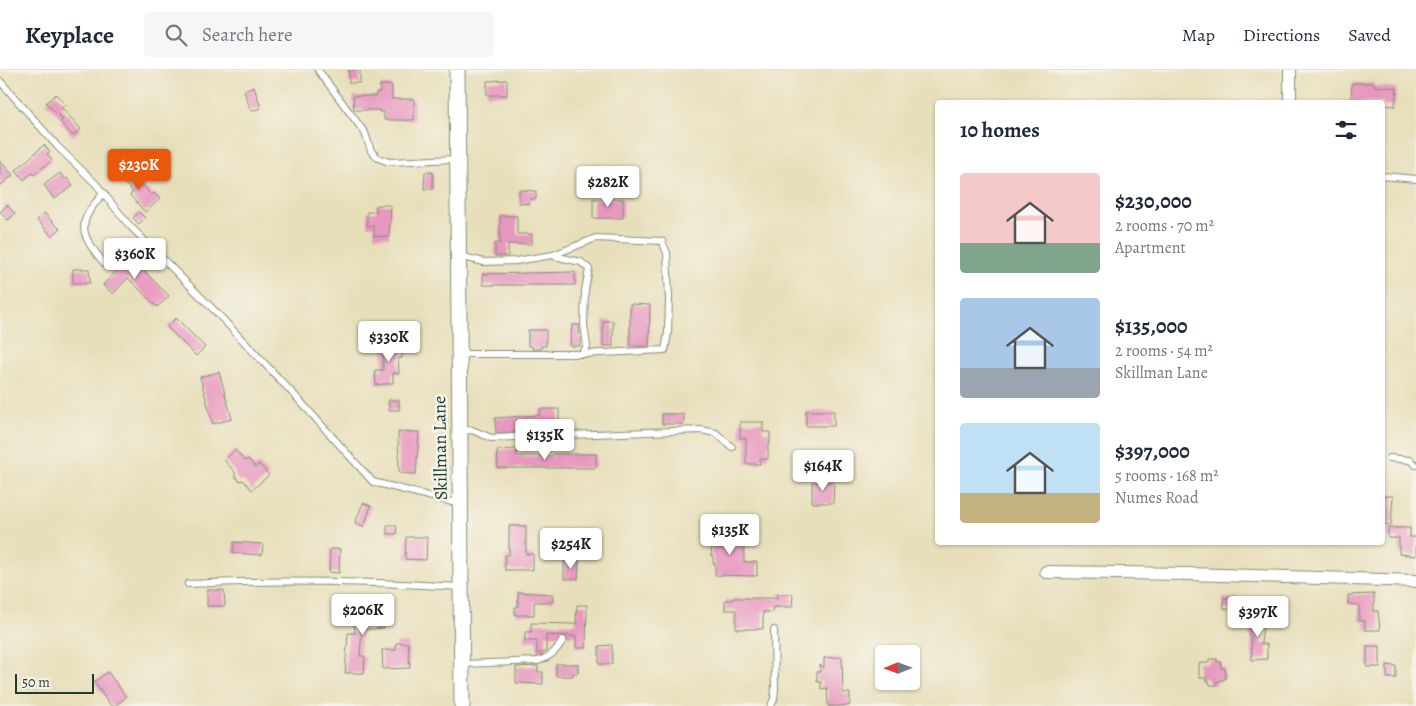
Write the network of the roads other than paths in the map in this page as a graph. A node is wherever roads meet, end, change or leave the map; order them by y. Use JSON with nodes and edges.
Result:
{"nodes":[{"id":1,"x":318,"y":70,"type":"edge"},
{"id":2,"x":457,"y":70,"type":"edge"},
{"id":3,"x":1290,"y":70,"type":"edge"},
{"id":4,"x":0,"y":81,"type":"edge"},
{"id":5,"x":1290,"y":100,"type":"edge"},
{"id":6,"x":457,"y":159,"type":"junction"},
{"id":7,"x":1385,"y":176,"type":"edge"},
{"id":8,"x":1416,"y":179,"type":"edge"},
{"id":9,"x":104,"y":193,"type":"junction"},
{"id":10,"x":553,"y":255,"type":"junction"},
{"id":11,"x":457,"y":256,"type":"junction"},
{"id":12,"x":104,"y":263,"type":"dead end"},
{"id":13,"x":458,"y":354,"type":"junction"},
{"id":14,"x":582,"y":354,"type":"junction"},
{"id":15,"x":459,"y":431,"type":"junction"},
{"id":16,"x":732,"y":447,"type":"dead end"},
{"id":17,"x":1390,"y":458,"type":"dead end"},
{"id":18,"x":1416,"y":465,"type":"edge"},
{"id":19,"x":460,"y":504,"type":"junction"},
{"id":20,"x":1046,"y":572,"type":"dead end"},
{"id":21,"x":1416,"y":581,"type":"edge"},
{"id":22,"x":188,"y":584,"type":"dead end"},
{"id":23,"x":461,"y":587,"type":"junction"},
{"id":24,"x":774,"y":630,"type":"dead end"},
{"id":25,"x":563,"y":640,"type":"dead end"},
{"id":26,"x":461,"y":664,"type":"junction"},
{"id":27,"x":462,"y":706,"type":"edge"},
{"id":28,"x":771,"y":706,"type":"edge"}],
"edges":[{"from":1,"to":6,"type":"lane"},
{"from":2,"to":6,"type":"street","name":"Skillman Lane"},
{"from":3,"to":5,"type":"street"},
{"from":4,"to":9,"type":"lane"},
{"from":6,"to":11,"type":"street","name":"Skillman Lane"},
{"from":7,"to":8,"type":"lane"},
{"from":9,"to":12,"type":"lane"},
{"from":9,"to":19,"type":"lane"},
{"from":10,"to":11,"type":"lane"},
{"from":10,"to":14,"type":"lane"},
{"from":10,"to":14,"type":"lane"},
{"from":11,"to":13,"type":"street","name":"Skillman Lane"},
{"from":13,"to":14,"type":"lane"},
{"from":13,"to":15,"type":"street","name":"Skillman Lane"},
{"from":15,"to":16,"type":"lane"},
{"from":15,"to":19,"type":"street","name":"Skillman Lane"},
{"from":17,"to":18,"type":"lane"},
{"from":19,"to":23,"type":"street","name":"Skillman Lane"},
{"from":20,"to":21,"type":"street"},
{"from":22,"to":23,"type":"lane"},
{"from":23,"to":26,"type":"street","name":"Skillman Lane"},
{"from":24,"to":28,"type":"lane"},
{"from":25,"to":26,"type":"lane"},
{"from":26,"to":27,"type":"street","name":"Skillman Lane"}]}
